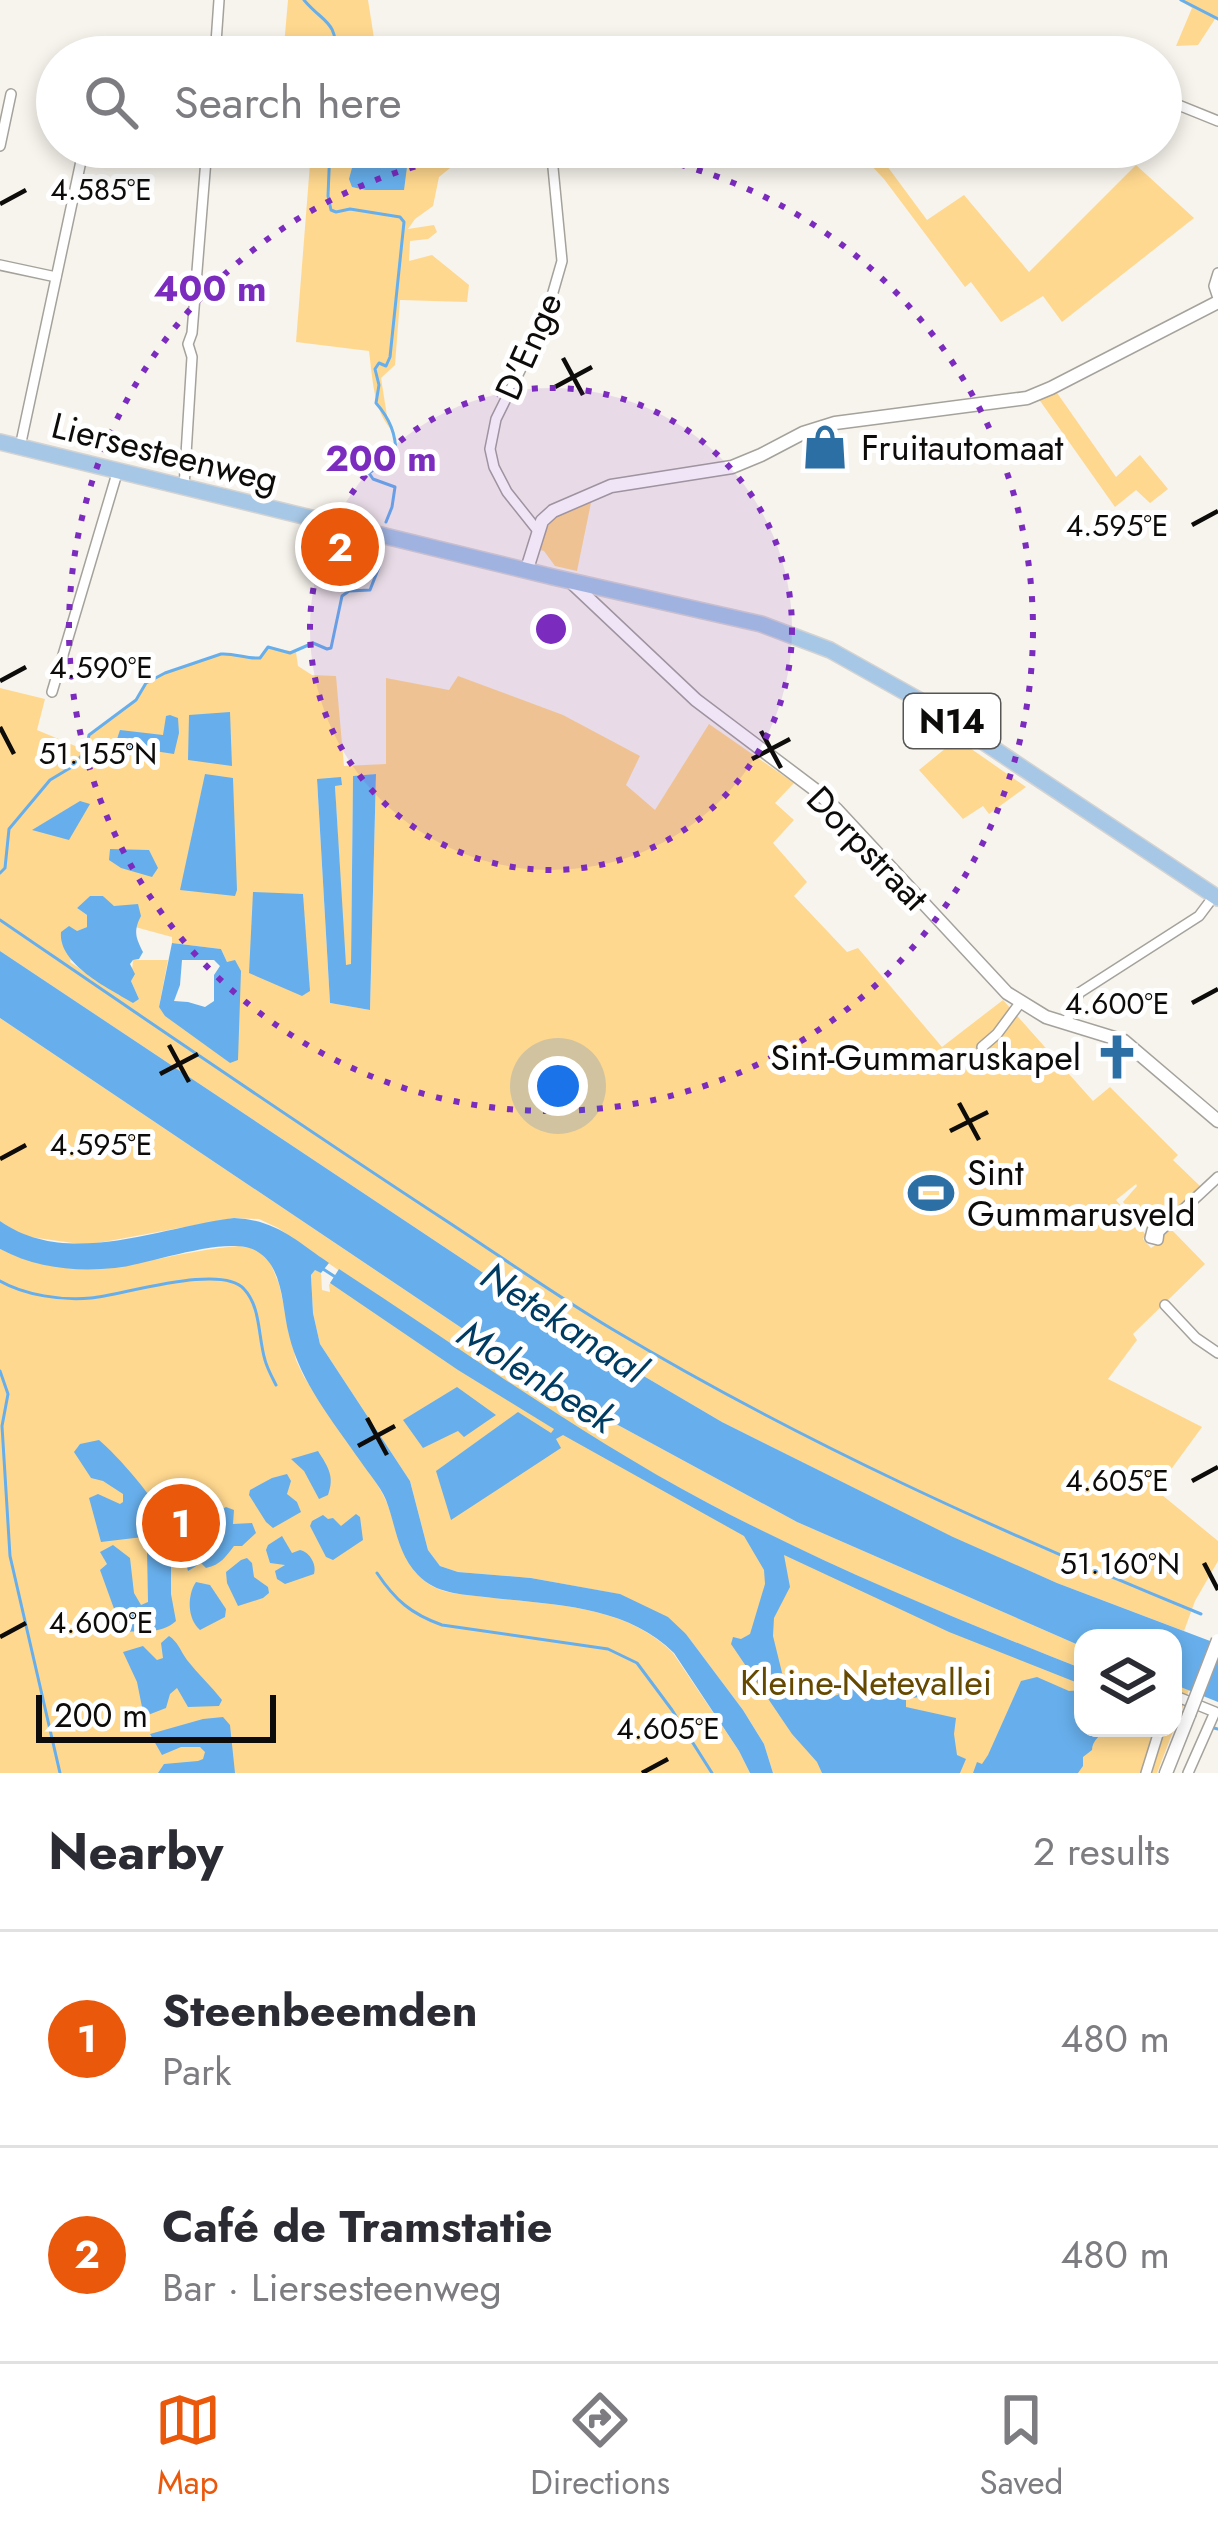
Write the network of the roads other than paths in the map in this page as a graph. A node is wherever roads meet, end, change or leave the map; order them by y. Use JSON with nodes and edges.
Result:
{"nodes":[{"id":1,"x":219,"y":0,"type":"edge"},
{"id":2,"x":216,"y":36,"type":"edge"},
{"id":3,"x":11,"y":94,"type":"dead end"},
{"id":4,"x":1182,"y":106,"type":"edge"},
{"id":5,"x":1218,"y":121,"type":"edge"},
{"id":6,"x":0,"y":146,"type":"edge"},
{"id":7,"x":79,"y":168,"type":"edge"},
{"id":8,"x":205,"y":168,"type":"edge"},
{"id":9,"x":553,"y":168,"type":"edge"},
{"id":10,"x":0,"y":265,"type":"edge"},
{"id":11,"x":1218,"y":273,"type":"edge"},
{"id":12,"x":56,"y":277,"type":"junction"},
{"id":13,"x":1218,"y":300,"type":"edge"},
{"id":14,"x":0,"y":442,"type":"edge"},
{"id":15,"x":20,"y":447,"type":"junction"},
{"id":16,"x":118,"y":470,"type":"junction"},
{"id":17,"x":184,"y":487,"type":"junction"},
{"id":18,"x":538,"y":531,"type":"junction"},
{"id":19,"x":526,"y":569,"type":"junction"},
{"id":20,"x":570,"y":581,"type":"junction"},
{"id":21,"x":618,"y":591,"type":"junction"},
{"id":22,"x":611,"y":620,"type":"junction"},
{"id":23,"x":52,"y":692,"type":"dead end"},
{"id":24,"x":1216,"y":897,"type":"edge"},
{"id":25,"x":1019,"y":1003,"type":"junction"},
{"id":26,"x":1066,"y":1022,"type":"junction"},
{"id":27,"x":982,"y":1047,"type":"dead end"},
{"id":28,"x":1218,"y":1121,"type":"edge"},
{"id":29,"x":1218,"y":1178,"type":"edge"},
{"id":30,"x":1159,"y":1232,"type":"dead end"},
{"id":31,"x":1166,"y":1305,"type":"dead end"},
{"id":32,"x":1218,"y":1353,"type":"edge"},
{"id":33,"x":1218,"y":1640,"type":"edge"},
{"id":34,"x":1182,"y":1699,"type":"edge"},
{"id":35,"x":1157,"y":1737,"type":"edge"},
{"id":36,"x":1203,"y":1742,"type":"junction"},
{"id":37,"x":1218,"y":1745,"type":"edge"},
{"id":38,"x":1146,"y":1773,"type":"edge"},
{"id":39,"x":1166,"y":1773,"type":"edge"},
{"id":40,"x":1187,"y":1773,"type":"edge"}],
"edges":[{"from":1,"to":2,"type":"street"},
{"from":3,"to":6,"type":"street"},
{"from":4,"to":5,"type":"street"},
{"from":7,"to":12,"type":"street"},
{"from":8,"to":17,"type":"street"},
{"from":9,"to":18,"type":"street","name":"D'Enge"},
{"from":10,"to":12,"type":"street"},
{"from":11,"to":13,"type":"street"},
{"from":12,"to":15,"type":"street"},
{"from":13,"to":18,"type":"street"},
{"from":14,"to":15,"type":"main road","name":"Liersesteenweg","number":"N14"},
{"from":15,"to":16,"type":"main road","name":"Liersesteenweg","number":"N14"},
{"from":16,"to":17,"type":"main road","name":"Liersesteenweg","number":"N14"},
{"from":16,"to":23,"type":"street"},
{"from":17,"to":19,"type":"main road","name":"Liersesteenweg","number":"N14"},
{"from":18,"to":19,"type":"street"},
{"from":19,"to":20,"type":"main road","number":"N14"},
{"from":20,"to":21,"type":"main road","number":"N14"},
{"from":20,"to":22,"type":"street","name":"Dorpstraat"},
{"from":21,"to":22,"type":"street"},
{"from":21,"to":24,"type":"main road","number":"N14"},
{"from":22,"to":25,"type":"street","name":"Dorpstraat"},
{"from":24,"to":26,"type":"street"},
{"from":25,"to":26,"type":"street","name":"Dorpstraat"},
{"from":25,"to":27,"type":"street"},
{"from":26,"to":28,"type":"street","name":"Dorpstraat"},
{"from":29,"to":30,"type":"street"},
{"from":31,"to":32,"type":"street"},
{"from":33,"to":39,"type":"street","bridge":true},
{"from":34,"to":36,"type":"street"},
{"from":35,"to":38,"type":"street"},
{"from":36,"to":37,"type":"street"},
{"from":36,"to":40,"type":"street"}]}
